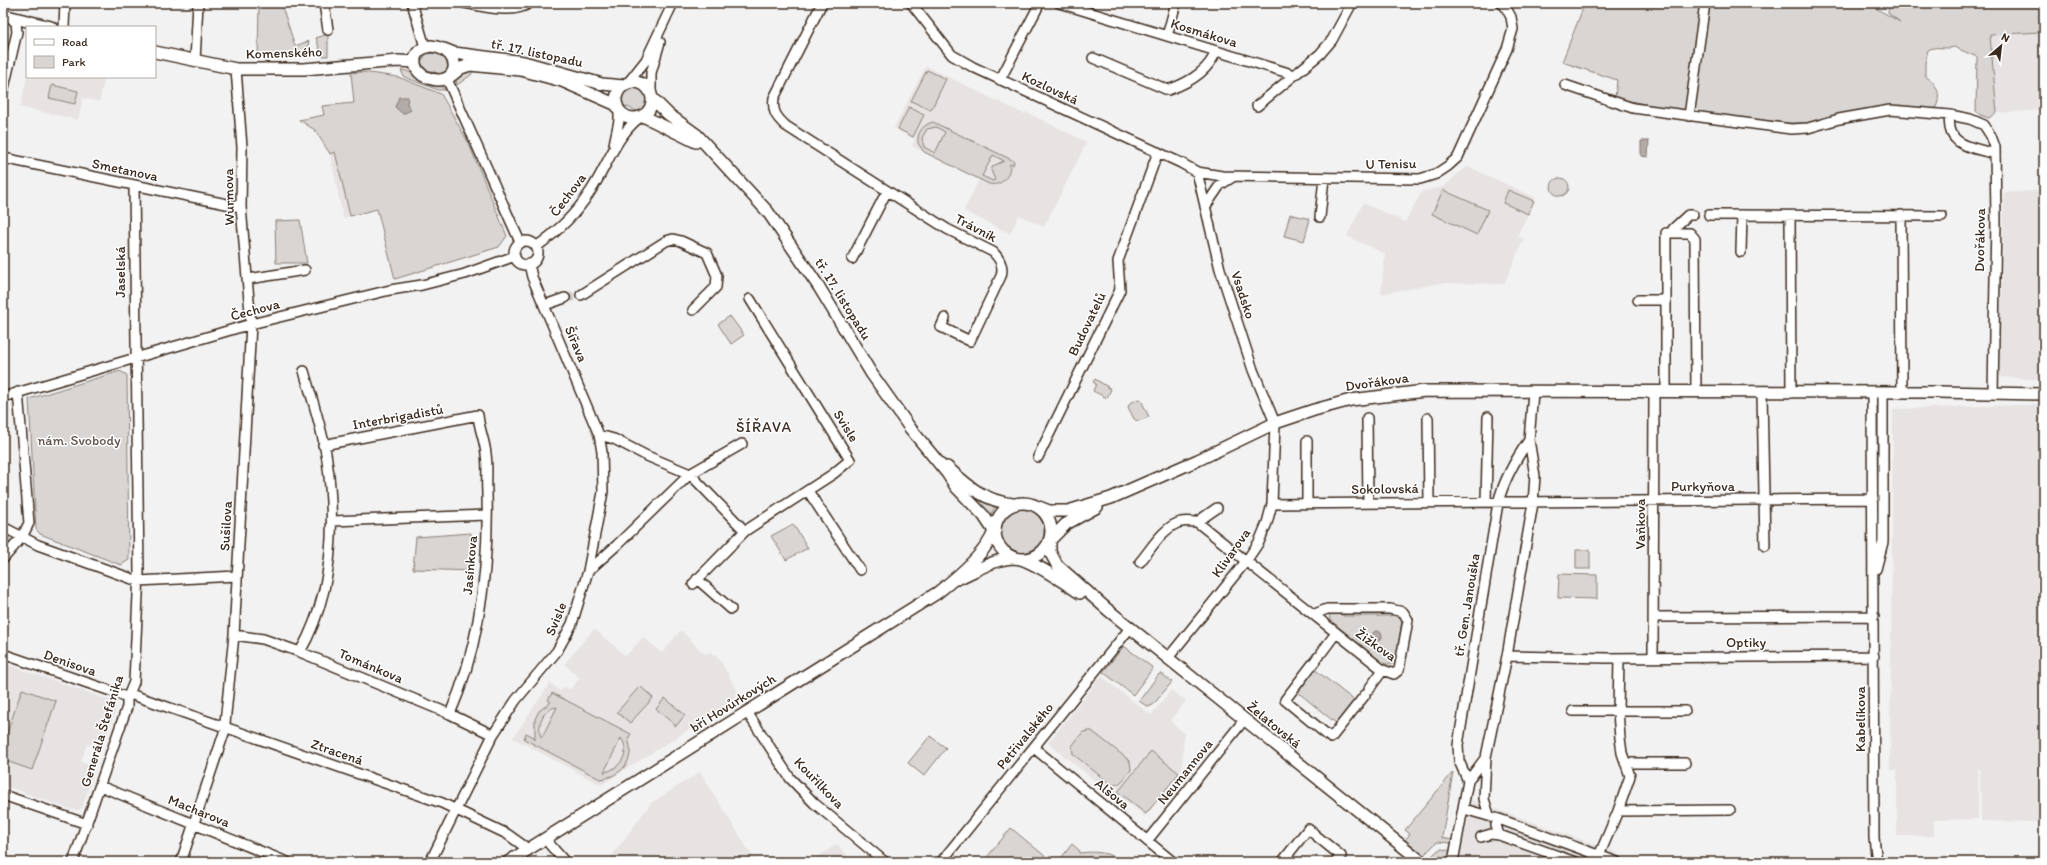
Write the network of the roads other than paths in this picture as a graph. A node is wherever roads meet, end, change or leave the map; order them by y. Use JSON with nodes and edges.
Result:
{"nodes":[{"id":1,"x":65,"y":3,"type":"edge"},
{"id":2,"x":198,"y":3,"type":"edge"},
{"id":3,"x":324,"y":3,"type":"edge"},
{"id":4,"x":412,"y":3,"type":"edge"},
{"id":5,"x":464,"y":3,"type":"edge"},
{"id":6,"x":530,"y":3,"type":"edge"},
{"id":7,"x":674,"y":3,"type":"edge"},
{"id":8,"x":822,"y":3,"type":"edge"},
{"id":9,"x":911,"y":3,"type":"edge"},
{"id":10,"x":1040,"y":3,"type":"edge"},
{"id":11,"x":1059,"y":3,"type":"edge"},
{"id":12,"x":1176,"y":3,"type":"edge"},
{"id":13,"x":1352,"y":3,"type":"edge"},
{"id":14,"x":1501,"y":3,"type":"edge"},
{"id":15,"x":1705,"y":3,"type":"edge"},
{"id":16,"x":7,"y":16,"type":"edge"},
{"id":17,"x":666,"y":21,"type":"junction"},
{"id":18,"x":47,"y":26,"type":"edge"},
{"id":19,"x":64,"y":26,"type":"edge"},
{"id":20,"x":328,"y":30,"type":"dead end"},
{"id":21,"x":1166,"y":36,"type":"junction"},
{"id":22,"x":425,"y":47,"type":"junction"},
{"id":23,"x":444,"y":49,"type":"junction"},
{"id":24,"x":1216,"y":51,"type":"junction"},
{"id":25,"x":156,"y":52,"type":"edge"},
{"id":26,"x":1093,"y":58,"type":"dead end"},
{"id":27,"x":195,"y":61,"type":"junction"},
{"id":28,"x":415,"y":62,"type":"junction"},
{"id":29,"x":236,"y":69,"type":"junction"},
{"id":30,"x":1295,"y":75,"type":"junction"},
{"id":31,"x":449,"y":77,"type":"junction"},
{"id":32,"x":1000,"y":80,"type":"junction"},
{"id":33,"x":625,"y":85,"type":"junction"},
{"id":34,"x":1565,"y":85,"type":"dead end"},
{"id":35,"x":3,"y":92,"type":"edge"},
{"id":36,"x":652,"y":96,"type":"junction"},
{"id":37,"x":1257,"y":106,"type":"dead end"},
{"id":38,"x":618,"y":107,"type":"junction"},
{"id":39,"x":1950,"y":115,"type":"junction"},
{"id":40,"x":1689,"y":116,"type":"junction"},
{"id":41,"x":641,"y":117,"type":"junction"},
{"id":42,"x":612,"y":151,"type":"junction"},
{"id":43,"x":1158,"y":152,"type":"junction"},
{"id":44,"x":1995,"y":154,"type":"junction"},
{"id":45,"x":3,"y":158,"type":"edge"},
{"id":46,"x":725,"y":164,"type":"junction"},
{"id":47,"x":1197,"y":172,"type":"junction"},
{"id":48,"x":1235,"y":176,"type":"junction"},
{"id":49,"x":1324,"y":178,"type":"junction"},
{"id":50,"x":134,"y":186,"type":"junction"},
{"id":51,"x":886,"y":191,"type":"junction"},
{"id":52,"x":241,"y":207,"type":"junction"},
{"id":53,"x":1205,"y":207,"type":"junction"},
{"id":54,"x":1693,"y":215,"type":"dead end"},
{"id":55,"x":1709,"y":215,"type":"dead end"},
{"id":56,"x":1742,"y":215,"type":"junction"},
{"id":57,"x":1901,"y":215,"type":"junction"},
{"id":58,"x":1790,"y":216,"type":"junction"},
{"id":59,"x":1942,"y":216,"type":"dead end"},
{"id":60,"x":1320,"y":217,"type":"dead end"},
{"id":61,"x":1673,"y":233,"type":"junction"},
{"id":62,"x":520,"y":242,"type":"junction"},
{"id":63,"x":536,"y":247,"type":"junction"},
{"id":64,"x":1741,"y":252,"type":"dead end"},
{"id":65,"x":514,"y":256,"type":"junction"},
{"id":66,"x":852,"y":259,"type":"dead end"},
{"id":67,"x":529,"y":264,"type":"junction"},
{"id":68,"x":305,"y":270,"type":"dead end"},
{"id":69,"x":248,"y":279,"type":"junction"},
{"id":70,"x":581,"y":295,"type":"tunnel mouth"},
{"id":71,"x":565,"y":298,"type":"tunnel mouth"},
{"id":72,"x":750,"y":299,"type":"dead end"},
{"id":73,"x":1638,"y":300,"type":"dead end"},
{"id":74,"x":1666,"y":300,"type":"junction"},
{"id":75,"x":545,"y":305,"type":"junction"},
{"id":76,"x":693,"y":310,"type":"dead end"},
{"id":77,"x":945,"y":318,"type":"dead end"},
{"id":78,"x":251,"y":324,"type":"junction"},
{"id":79,"x":136,"y":358,"type":"junction"},
{"id":80,"x":304,"y":372,"type":"dead end"},
{"id":81,"x":18,"y":392,"type":"junction"},
{"id":82,"x":1534,"y":392,"type":"junction"},
{"id":83,"x":1654,"y":392,"type":"junction"},
{"id":84,"x":1666,"y":392,"type":"junction"},
{"id":85,"x":1696,"y":392,"type":"junction"},
{"id":86,"x":1878,"y":392,"type":"junction"},
{"id":87,"x":1902,"y":392,"type":"junction"},
{"id":88,"x":1762,"y":393,"type":"junction"},
{"id":89,"x":1791,"y":393,"type":"junction"},
{"id":90,"x":1993,"y":393,"type":"junction"},
{"id":91,"x":2044,"y":394,"type":"edge"},
{"id":92,"x":3,"y":396,"type":"edge"},
{"id":93,"x":478,"y":415,"type":"joint"},
{"id":94,"x":1488,"y":417,"type":"dead end"},
{"id":95,"x":1368,"y":418,"type":"dead end"},
{"id":96,"x":1428,"y":418,"type":"dead end"},
{"id":97,"x":1275,"y":423,"type":"junction"},
{"id":98,"x":599,"y":435,"type":"junction"},
{"id":99,"x":1529,"y":440,"type":"junction"},
{"id":100,"x":1307,"y":441,"type":"dead end"},
{"id":101,"x":742,"y":444,"type":"dead end"},
{"id":102,"x":323,"y":445,"type":"junction"},
{"id":103,"x":931,"y":454,"type":"junction"},
{"id":104,"x":1038,"y":458,"type":"dead end"},
{"id":105,"x":690,"y":474,"type":"junction"},
{"id":106,"x":808,"y":491,"type":"junction"},
{"id":107,"x":1111,"y":498,"type":"junction"},
{"id":108,"x":1873,"y":499,"type":"junction"},
{"id":109,"x":1654,"y":500,"type":"junction"},
{"id":110,"x":1763,"y":500,"type":"junction"},
{"id":111,"x":1429,"y":502,"type":"junction"},
{"id":112,"x":1486,"y":502,"type":"junction"},
{"id":113,"x":1307,"y":503,"type":"junction"},
{"id":114,"x":1368,"y":503,"type":"junction"},
{"id":115,"x":1498,"y":503,"type":"junction"},
{"id":116,"x":1533,"y":503,"type":"junction"},
{"id":117,"x":1013,"y":504,"type":"junction"},
{"id":118,"x":1272,"y":504,"type":"junction"},
{"id":119,"x":1036,"y":506,"type":"junction"},
{"id":120,"x":1217,"y":508,"type":"dead end"},
{"id":121,"x":487,"y":515,"type":"junction"},
{"id":122,"x":332,"y":521,"type":"junction"},
{"id":123,"x":1197,"y":522,"type":"junction"},
{"id":124,"x":3,"y":527,"type":"edge"},
{"id":125,"x":745,"y":531,"type":"junction"},
{"id":126,"x":994,"y":531,"type":"junction"},
{"id":127,"x":22,"y":537,"type":"junction"},
{"id":128,"x":1050,"y":540,"type":"junction"},
{"id":129,"x":1765,"y":546,"type":"dead end"},
{"id":130,"x":1877,"y":552,"type":"junction"},
{"id":131,"x":1015,"y":558,"type":"junction"},
{"id":132,"x":3,"y":559,"type":"edge"},
{"id":133,"x":1247,"y":560,"type":"junction"},
{"id":134,"x":1140,"y":562,"type":"dead end"},
{"id":135,"x":860,"y":570,"type":"dead end"},
{"id":136,"x":588,"y":571,"type":"junction"},
{"id":137,"x":237,"y":576,"type":"junction"},
{"id":138,"x":138,"y":581,"type":"junction"},
{"id":139,"x":952,"y":581,"type":"junction"},
{"id":140,"x":731,"y":609,"type":"dead end"},
{"id":141,"x":1108,"y":610,"type":"junction"},
{"id":142,"x":1315,"y":614,"type":"junction"},
{"id":143,"x":1874,"y":616,"type":"junction"},
{"id":144,"x":1653,"y":617,"type":"junction"},
{"id":145,"x":1130,"y":628,"type":"junction"},
{"id":146,"x":1336,"y":633,"type":"junction"},
{"id":147,"x":234,"y":635,"type":"junction"},
{"id":148,"x":300,"y":652,"type":"junction"},
{"id":149,"x":3,"y":654,"type":"edge"},
{"id":150,"x":1507,"y":656,"type":"junction"},
{"id":151,"x":1874,"y":656,"type":"junction"},
{"id":152,"x":1653,"y":657,"type":"junction"},
{"id":153,"x":1168,"y":658,"type":"junction"},
{"id":154,"x":1619,"y":658,"type":"junction"},
{"id":155,"x":1383,"y":670,"type":"junction"},
{"id":156,"x":128,"y":697,"type":"junction"},
{"id":157,"x":1685,"y":711,"type":"dead end"},
{"id":158,"x":747,"y":712,"type":"junction"},
{"id":159,"x":1573,"y":712,"type":"dead end"},
{"id":160,"x":1618,"y":712,"type":"junction"},
{"id":161,"x":450,"y":714,"type":"junction"},
{"id":162,"x":1244,"y":720,"type":"junction"},
{"id":163,"x":226,"y":729,"type":"junction"},
{"id":164,"x":493,"y":735,"type":"junction"},
{"id":165,"x":1034,"y":748,"type":"junction"},
{"id":166,"x":1486,"y":757,"type":"junction"},
{"id":167,"x":1625,"y":763,"type":"junction"},
{"id":168,"x":1685,"y":763,"type":"dead end"},
{"id":169,"x":1468,"y":781,"type":"junction"},
{"id":170,"x":100,"y":786,"type":"junction"},
{"id":171,"x":3,"y":795,"type":"edge"},
{"id":172,"x":457,"y":809,"type":"junction"},
{"id":173,"x":1464,"y":809,"type":"junction"},
{"id":174,"x":1730,"y":810,"type":"dead end"},
{"id":175,"x":1618,"y":811,"type":"junction"},
{"id":176,"x":1489,"y":815,"type":"junction"},
{"id":177,"x":1499,"y":818,"type":"junction"},
{"id":178,"x":86,"y":824,"type":"junction"},
{"id":179,"x":194,"y":824,"type":"junction"},
{"id":180,"x":1499,"y":835,"type":"junction"},
{"id":181,"x":1481,"y":837,"type":"dead end"},
{"id":182,"x":545,"y":839,"type":"junction"},
{"id":183,"x":1147,"y":841,"type":"junction"},
{"id":184,"x":528,"y":850,"type":"junction"},
{"id":185,"x":1594,"y":858,"type":"edge"},
{"id":186,"x":73,"y":862,"type":"edge"},
{"id":187,"x":181,"y":862,"type":"edge"},
{"id":188,"x":287,"y":862,"type":"edge"},
{"id":189,"x":430,"y":862,"type":"edge"},
{"id":190,"x":508,"y":862,"type":"edge"},
{"id":191,"x":564,"y":862,"type":"edge"},
{"id":192,"x":885,"y":862,"type":"edge"},
{"id":193,"x":941,"y":862,"type":"edge"},
{"id":194,"x":1173,"y":862,"type":"edge"},
{"id":195,"x":1282,"y":862,"type":"edge"},
{"id":196,"x":1336,"y":862,"type":"edge"},
{"id":197,"x":1422,"y":862,"type":"edge"},
{"id":198,"x":1453,"y":862,"type":"edge"},
{"id":199,"x":1575,"y":862,"type":"edge"},
{"id":200,"x":1617,"y":862,"type":"edge"},
{"id":201,"x":1877,"y":862,"type":"edge"}],
"edges":[{"from":1,"to":19,"type":"street"},
{"from":2,"to":27,"type":"street"},
{"from":3,"to":20,"type":"street"},
{"from":4,"to":22,"type":"street"},
{"from":5,"to":6,"type":"street"},
{"from":7,"to":17,"type":"street"},
{"from":8,"to":51,"type":"street","name":"Trávník"},
{"from":9,"to":32,"type":"street","name":"Kozlovská"},
{"from":10,"to":32,"type":"street"},
{"from":11,"to":21,"type":"street","name":"Kosmákova"},
{"from":12,"to":21,"type":"street"},
{"from":13,"to":30,"type":"street"},
{"from":14,"to":49,"type":"street","name":"U Tenisu"},
{"from":15,"to":40,"type":"street"},
{"from":16,"to":18,"type":"main road"},
{"from":16,"to":35,"type":"street"},
{"from":17,"to":33,"type":"street"},
{"from":17,"to":36,"type":"street"},
{"from":21,"to":24,"type":"street","name":"Kosmákova"},
{"from":22,"to":23,"type":"main road"},
{"from":22,"to":28,"type":"main road"},
{"from":23,"to":31,"type":"main road"},
{"from":23,"to":33,"type":"main road","name":"tř. 17. listopadu"},
{"from":24,"to":26,"type":"street"},
{"from":24,"to":30,"type":"street","name":"Kosmákova"},
{"from":25,"to":27,"type":"main road","name":"Komenského"},
{"from":27,"to":29,"type":"main road","name":"Komenského"},
{"from":28,"to":29,"type":"main road","name":"Komenského"},
{"from":28,"to":31,"type":"main road"},
{"from":29,"to":52,"type":"street","name":"Wurmova"},
{"from":30,"to":37,"type":"street"},
{"from":31,"to":38,"type":"main road","name":"tř. 17. listopadu"},
{"from":31,"to":62,"type":"street"},
{"from":32,"to":43,"type":"street","name":"Kozlovská"},
{"from":33,"to":36,"type":"main road","name":"tř. 17. listopadu"},
{"from":33,"to":38,"type":"main road"},
{"from":34,"to":40,"type":"street"},
{"from":36,"to":41,"type":"main road"},
{"from":36,"to":46,"type":"main road","name":"tř. 17. listopadu"},
{"from":38,"to":41,"type":"main road","name":"tř. 17. listopadu"},
{"from":38,"to":42,"type":"street","name":"Čechova"},
{"from":39,"to":40,"type":"street"},
{"from":39,"to":44,"type":"street","name":"Dvořákova"},
{"from":39,"to":44,"type":"street"},
{"from":41,"to":42,"type":"street","name":"Čechova"},
{"from":41,"to":46,"type":"main road","name":"tř. 17. listopadu"},
{"from":42,"to":63,"type":"street","name":"Čechova"},
{"from":43,"to":47,"type":"street","name":"Kozlovská"},
{"from":43,"to":104,"type":"street","name":"Budovatelů"},
{"from":44,"to":90,"type":"street","name":"Dvořákova"},
{"from":45,"to":50,"type":"street","name":"Smetanova"},
{"from":46,"to":103,"type":"main road","name":"tř. 17. listopadu"},
{"from":47,"to":48,"type":"street","name":"U Tenisu"},
{"from":47,"to":53,"type":"street","name":"Vsadsko"},
{"from":48,"to":49,"type":"street","name":"U Tenisu"},
{"from":48,"to":53,"type":"street"},
{"from":49,"to":60,"type":"street"},
{"from":50,"to":52,"type":"street","name":"Smetanova"},
{"from":50,"to":79,"type":"street","name":"Jaselská"},
{"from":51,"to":66,"type":"street"},
{"from":51,"to":77,"type":"street","name":"Trávník"},
{"from":52,"to":69,"type":"street","name":"Wurmova"},
{"from":53,"to":97,"type":"street","name":"Vsadsko"},
{"from":54,"to":61,"type":"street"},
{"from":55,"to":56,"type":"street"},
{"from":56,"to":58,"type":"street"},
{"from":56,"to":64,"type":"street"},
{"from":57,"to":58,"type":"street"},
{"from":57,"to":59,"type":"street"},
{"from":57,"to":87,"type":"street"},
{"from":58,"to":89,"type":"street"},
{"from":61,"to":74,"type":"street"},
{"from":61,"to":85,"type":"street"},
{"from":62,"to":63,"type":"street"},
{"from":62,"to":65,"type":"street"},
{"from":63,"to":67,"type":"street"},
{"from":65,"to":67,"type":"street"},
{"from":65,"to":78,"type":"street","name":"Čechova"},
{"from":67,"to":75,"type":"street","name":"Šířava"},
{"from":68,"to":69,"type":"street"},
{"from":69,"to":78,"type":"street","name":"Wurmova"},
{"from":70,"to":76,"type":"street"},
{"from":71,"to":75,"type":"street"},
{"from":72,"to":106,"type":"street","name":"Svisle"},
{"from":73,"to":74,"type":"street"},
{"from":74,"to":84,"type":"street"},
{"from":75,"to":98,"type":"street","name":"Šířava"},
{"from":78,"to":79,"type":"street","name":"Čechova"},
{"from":78,"to":137,"type":"street","name":"Sušilova"},
{"from":79,"to":81,"type":"street","name":"Čechova"},
{"from":79,"to":138,"type":"street"},
{"from":80,"to":102,"type":"street"},
{"from":81,"to":92,"type":"street","name":"Čechova"},
{"from":81,"to":127,"type":"street"},
{"from":82,"to":83,"type":"main road","name":"Dvořákova"},
{"from":82,"to":97,"type":"main road","name":"Dvořákova"},
{"from":82,"to":99,"type":"street","name":"tř. Gen. Janouška"},
{"from":83,"to":84,"type":"main road","name":"Dvořákova"},
{"from":83,"to":109,"type":"street","name":"Vaňkova"},
{"from":84,"to":85,"type":"main road","name":"Dvořákova"},
{"from":85,"to":88,"type":"main road","name":"Dvořákova"},
{"from":86,"to":87,"type":"main road","name":"Dvořákova"},
{"from":86,"to":89,"type":"main road","name":"Dvořákova"},
{"from":86,"to":108,"type":"street","name":"Kabelíkova"},
{"from":86,"to":130,"type":"street","name":"Kabelíkova"},
{"from":87,"to":90,"type":"main road","name":"Dvořákova"},
{"from":88,"to":89,"type":"main road","name":"Dvořákova"},
{"from":88,"to":110,"type":"street"},
{"from":90,"to":91,"type":"main road","name":"Dvořákova"},
{"from":93,"to":102,"type":"street","name":"Interbrigadistů"},
{"from":93,"to":121,"type":"street","name":"Jasínkova"},
{"from":94,"to":112,"type":"street"},
{"from":95,"to":114,"type":"street"},
{"from":96,"to":111,"type":"street"},
{"from":97,"to":107,"type":"main road","name":"Dvořákova"},
{"from":97,"to":118,"type":"street","name":"Klivarova"},
{"from":98,"to":105,"type":"street"},
{"from":98,"to":136,"type":"street","name":"Šířava"},
{"from":99,"to":115,"type":"street","name":"tř. Gen. Janouška"},
{"from":99,"to":116,"type":"street","name":"tř. Gen. Janouška"},
{"from":100,"to":113,"type":"street"},
{"from":101,"to":105,"type":"street"},
{"from":102,"to":122,"type":"street"},
{"from":103,"to":117,"type":"main road","name":"tř. 17. listopadu"},
{"from":103,"to":126,"type":"main road","name":"tř. 17. listopadu"},
{"from":105,"to":125,"type":"street"},
{"from":105,"to":136,"type":"street"},
{"from":106,"to":125,"type":"street","name":"Svisle"},
{"from":106,"to":135,"type":"street"},
{"from":107,"to":119,"type":"main road","name":"Dvořákova"},
{"from":107,"to":128,"type":"main road","name":"Dvořákova"},
{"from":108,"to":110,"type":"street","name":"Purkyňova"},
{"from":108,"to":130,"type":"street","name":"Kabelíkova"},
{"from":109,"to":110,"type":"street","name":"Purkyňova"},
{"from":109,"to":116,"type":"street","name":"Purkyňova"},
{"from":109,"to":144,"type":"street","name":"Vaňkova"},
{"from":110,"to":129,"type":"street"},
{"from":111,"to":112,"type":"street","name":"Sokolovská"},
{"from":111,"to":114,"type":"street","name":"Sokolovská"},
{"from":112,"to":115,"type":"street","name":"Sokolovská"},
{"from":113,"to":114,"type":"street","name":"Sokolovská"},
{"from":113,"to":118,"type":"street","name":"Sokolovská"},
{"from":115,"to":116,"type":"street","name":"Purkyňova"},
{"from":115,"to":169,"type":"street","name":"tř. Gen. Janouška"},
{"from":116,"to":150,"type":"street","name":"tř. Gen. Janouška"},
{"from":117,"to":119,"type":"main road"},
{"from":117,"to":126,"type":"main road"},
{"from":118,"to":133,"type":"street","name":"Klivarova"},
{"from":119,"to":128,"type":"main road"},
{"from":120,"to":123,"type":"street"},
{"from":121,"to":122,"type":"street"},
{"from":121,"to":161,"type":"street","name":"Jasínkova"},
{"from":122,"to":148,"type":"street"},
{"from":123,"to":133,"type":"street","name":"Žižkova"},
{"from":123,"to":134,"type":"street"},
{"from":124,"to":127,"type":"street"},
{"from":125,"to":140,"type":"street","name":"Svisle"},
{"from":126,"to":131,"type":"main road"},
{"from":126,"to":139,"type":"main road","name":"bří Hovůrkových"},
{"from":127,"to":132,"type":"street"},
{"from":127,"to":138,"type":"street"},
{"from":128,"to":131,"type":"main road"},
{"from":128,"to":141,"type":"main road","name":"Želatovská"},
{"from":130,"to":143,"type":"street","name":"Kabelíkova"},
{"from":131,"to":139,"type":"main road","name":"bří Hovůrkových"},
{"from":131,"to":141,"type":"main road","name":"Želatovská"},
{"from":133,"to":142,"type":"street","name":"Žižkova"},
{"from":133,"to":153,"type":"street","name":"Klivarova"},
{"from":136,"to":164,"type":"street","name":"Svisle"},
{"from":137,"to":138,"type":"street"},
{"from":137,"to":147,"type":"street","name":"Sušilova"},
{"from":138,"to":156,"type":"street","name":"Generála Štefánika"},
{"from":139,"to":158,"type":"main road","name":"bří Hovůrkových"},
{"from":141,"to":145,"type":"main road","name":"Želatovská"},
{"from":142,"to":146,"type":"street","name":"Žižkova"},
{"from":142,"to":155,"type":"street","name":"Žižkova"},
{"from":143,"to":144,"type":"street"},
{"from":143,"to":151,"type":"street","name":"Kabelíkova"},
{"from":144,"to":152,"type":"street","name":"Vaňkova"},
{"from":145,"to":153,"type":"main road","name":"Želatovská"},
{"from":145,"to":165,"type":"street","name":"Petřivalského"},
{"from":146,"to":155,"type":"street","name":"Žižkova"},
{"from":146,"to":155,"type":"street","name":"Želatovská"},
{"from":147,"to":148,"type":"street","name":"Tománkova"},
{"from":147,"to":163,"type":"street","name":"Sušilova"},
{"from":148,"to":161,"type":"street","name":"Tománkova"},
{"from":149,"to":156,"type":"street","name":"Denisova"},
{"from":150,"to":154,"type":"street","name":"Optiky"},
{"from":150,"to":166,"type":"street","name":"tř. Gen. Janouška"},
{"from":151,"to":152,"type":"street","name":"Optiky"},
{"from":151,"to":201,"type":"street","name":"Kabelíkova"},
{"from":152,"to":154,"type":"street","name":"Optiky"},
{"from":153,"to":162,"type":"main road","name":"Želatovská"},
{"from":154,"to":160,"type":"street"},
{"from":156,"to":163,"type":"street","name":"Ztracená"},
{"from":156,"to":170,"type":"street","name":"Generála Štefánika"},
{"from":157,"to":160,"type":"street"},
{"from":158,"to":182,"type":"main road","name":"bří Hovůrkových"},
{"from":158,"to":192,"type":"street","name":"Kouřílkova"},
{"from":159,"to":160,"type":"street"},
{"from":160,"to":167,"type":"street"},
{"from":161,"to":164,"type":"street","name":"Tománkova"},
{"from":162,"to":183,"type":"street","name":"Neumannova"},
{"from":162,"to":197,"type":"main road","name":"Želatovská"},
{"from":163,"to":172,"type":"street","name":"Ztracená"},
{"from":163,"to":179,"type":"street","name":"Sušilova"},
{"from":164,"to":172,"type":"street","name":"Svisle"},
{"from":165,"to":183,"type":"street","name":"Alšova"},
{"from":165,"to":193,"type":"street","name":"Petřivalského"},
{"from":166,"to":169,"type":"street","name":"tř. Gen. Janouška"},
{"from":166,"to":176,"type":"street"},
{"from":167,"to":168,"type":"street"},
{"from":167,"to":175,"type":"street"},
{"from":169,"to":173,"type":"street","name":"tř. Gen. Janouška"},
{"from":170,"to":178,"type":"street","name":"Generála Štefánika"},
{"from":170,"to":179,"type":"street","name":"Macharova"},
{"from":171,"to":178,"type":"street"},
{"from":172,"to":184,"type":"street","name":"Ztracená"},
{"from":172,"to":189,"type":"street","name":"Svisle"},
{"from":173,"to":176,"type":"street"},
{"from":173,"to":198,"type":"street","name":"tř. Gen. Janouška"},
{"from":174,"to":175,"type":"street"},
{"from":175,"to":185,"type":"street"},
{"from":176,"to":177,"type":"street"},
{"from":177,"to":180,"type":"street"},
{"from":177,"to":185,"type":"street"},
{"from":178,"to":186,"type":"street","name":"Generála Štefánika"},
{"from":179,"to":187,"type":"street","name":"Sušilova"},
{"from":179,"to":188,"type":"street","name":"Macharova"},
{"from":180,"to":181,"type":"street"},
{"from":180,"to":199,"type":"street"},
{"from":182,"to":184,"type":"main road","name":"bří Hovůrkových"},
{"from":182,"to":191,"type":"street"},
{"from":183,"to":194,"type":"street","name":"Alšova"},
{"from":184,"to":190,"type":"main road","name":"bří Hovůrkových"},
{"from":185,"to":200,"type":"street"},
{"from":195,"to":196,"type":"street"}]}
